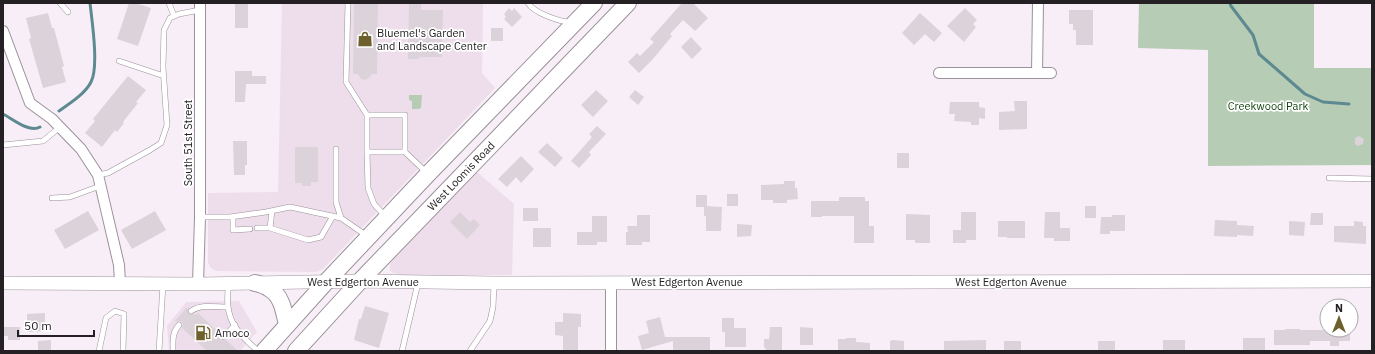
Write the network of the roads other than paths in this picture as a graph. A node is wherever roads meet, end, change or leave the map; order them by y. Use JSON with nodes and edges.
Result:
{"nodes":[{"id":1,"x":60,"y":3,"type":"edge"},
{"id":2,"x":169,"y":3,"type":"edge"},
{"id":3,"x":348,"y":3,"type":"edge"},
{"id":4,"x":528,"y":3,"type":"edge"},
{"id":5,"x":628,"y":3,"type":"edge"},
{"id":6,"x":1038,"y":3,"type":"edge"},
{"id":7,"x":200,"y":7,"type":"edge"},
{"id":8,"x":585,"y":11,"type":"edge"},
{"id":9,"x":68,"y":12,"type":"dead end"},
{"id":10,"x":174,"y":16,"type":"junction"},
{"id":11,"x":3,"y":31,"type":"edge"},
{"id":12,"x":594,"y":39,"type":"junction"},
{"id":13,"x":119,"y":61,"type":"dead end"},
{"id":14,"x":939,"y":72,"type":"dead end"},
{"id":15,"x":1037,"y":72,"type":"junction"},
{"id":16,"x":1051,"y":73,"type":"dead end"},
{"id":17,"x":164,"y":76,"type":"junction"},
{"id":18,"x":367,"y":115,"type":"junction"},
{"id":19,"x":60,"y":127,"type":"junction"},
{"id":20,"x":3,"y":145,"type":"edge"},
{"id":21,"x":336,"y":149,"type":"dead end"},
{"id":22,"x":367,"y":152,"type":"junction"},
{"id":23,"x":405,"y":152,"type":"junction"},
{"id":24,"x":428,"y":174,"type":"junction"},
{"id":25,"x":98,"y":175,"type":"junction"},
{"id":26,"x":1329,"y":178,"type":"dead end"},
{"id":27,"x":1372,"y":178,"type":"edge"},
{"id":28,"x":100,"y":186,"type":"junction"},
{"id":29,"x":52,"y":198,"type":"dead end"},
{"id":30,"x":272,"y":211,"type":"junction"},
{"id":31,"x":334,"y":216,"type":"junction"},
{"id":32,"x":200,"y":217,"type":"junction"},
{"id":33,"x":233,"y":217,"type":"junction"},
{"id":34,"x":341,"y":218,"type":"junction"},
{"id":35,"x":387,"y":218,"type":"junction"},
{"id":36,"x":257,"y":228,"type":"dead end"},
{"id":37,"x":270,"y":228,"type":"junction"},
{"id":38,"x":250,"y":229,"type":"dead end"},
{"id":39,"x":404,"y":236,"type":"junction"},
{"id":40,"x":368,"y":237,"type":"junction"},
{"id":41,"x":360,"y":281,"type":"junction"},
{"id":42,"x":1372,"y":281,"type":"edge"},
{"id":43,"x":326,"y":282,"type":"junction"},
{"id":44,"x":418,"y":282,"type":"junction"},
{"id":45,"x":611,"y":282,"type":"junction"},
{"id":46,"x":3,"y":283,"type":"edge"},
{"id":47,"x":120,"y":283,"type":"junction"},
{"id":48,"x":229,"y":283,"type":"junction"},
{"id":49,"x":255,"y":283,"type":"junction"},
{"id":50,"x":494,"y":283,"type":"junction"},
{"id":51,"x":162,"y":284,"type":"junction"},
{"id":52,"x":198,"y":284,"type":"junction"},
{"id":53,"x":227,"y":307,"type":"junction"},
{"id":54,"x":192,"y":311,"type":"dead end"},
{"id":55,"x":179,"y":325,"type":"dead end"},
{"id":56,"x":235,"y":325,"type":"junction"},
{"id":57,"x":284,"y":328,"type":"junction"},
{"id":58,"x":224,"y":338,"type":"dead end"},
{"id":59,"x":300,"y":349,"type":"edge"},
{"id":60,"x":99,"y":351,"type":"edge"},
{"id":61,"x":123,"y":351,"type":"edge"},
{"id":62,"x":159,"y":351,"type":"edge"},
{"id":63,"x":173,"y":351,"type":"edge"},
{"id":64,"x":258,"y":351,"type":"edge"},
{"id":65,"x":264,"y":351,"type":"edge"},
{"id":66,"x":402,"y":351,"type":"edge"},
{"id":67,"x":470,"y":351,"type":"edge"},
{"id":68,"x":611,"y":351,"type":"edge"}],
"edges":[{"from":1,"to":9,"type":"lane"},
{"from":2,"to":10,"type":"lane"},
{"from":3,"to":18,"type":"lane"},
{"from":4,"to":8,"type":"lane"},
{"from":5,"to":12,"type":"main road","name":"West Loomis Road"},
{"from":6,"to":15,"type":"street"},
{"from":7,"to":10,"type":"lane"},
{"from":7,"to":32,"type":"street","name":"South 51st Street"},
{"from":8,"to":12,"type":"main road"},
{"from":8,"to":24,"type":"main road"},
{"from":10,"to":17,"type":"lane"},
{"from":11,"to":19,"type":"street"},
{"from":12,"to":39,"type":"main road","name":"West Loomis Road"},
{"from":13,"to":17,"type":"lane"},
{"from":14,"to":15,"type":"street"},
{"from":15,"to":16,"type":"street"},
{"from":17,"to":25,"type":"lane"},
{"from":18,"to":22,"type":"lane"},
{"from":18,"to":23,"type":"lane"},
{"from":19,"to":20,"type":"lane"},
{"from":19,"to":25,"type":"street"},
{"from":21,"to":34,"type":"lane"},
{"from":22,"to":23,"type":"lane"},
{"from":22,"to":35,"type":"lane"},
{"from":23,"to":24,"type":"lane"},
{"from":24,"to":35,"type":"main road"},
{"from":25,"to":28,"type":"street"},
{"from":26,"to":27,"type":"lane"},
{"from":28,"to":29,"type":"lane"},
{"from":28,"to":47,"type":"street"},
{"from":30,"to":31,"type":"lane"},
{"from":30,"to":33,"type":"lane"},
{"from":30,"to":37,"type":"lane"},
{"from":31,"to":34,"type":"lane"},
{"from":31,"to":37,"type":"lane"},
{"from":32,"to":33,"type":"lane"},
{"from":32,"to":52,"type":"street","name":"South 51st Street"},
{"from":33,"to":38,"type":"lane"},
{"from":34,"to":40,"type":"lane"},
{"from":35,"to":39,"type":"main road"},
{"from":35,"to":40,"type":"main road"},
{"from":36,"to":37,"type":"lane"},
{"from":39,"to":41,"type":"main road","name":"West Loomis Road"},
{"from":40,"to":43,"type":"main road"},
{"from":41,"to":43,"type":"street","name":"West Edgerton Avenue"},
{"from":41,"to":44,"type":"street","name":"West Edgerton Avenue"},
{"from":41,"to":59,"type":"main road","name":"West Loomis Road"},
{"from":42,"to":45,"type":"street","name":"West Edgerton Avenue"},
{"from":43,"to":49,"type":"street","name":"West Edgerton Avenue"},
{"from":43,"to":57,"type":"main road"},
{"from":44,"to":50,"type":"street","name":"West Edgerton Avenue"},
{"from":44,"to":66,"type":"lane"},
{"from":45,"to":50,"type":"street","name":"West Edgerton Avenue"},
{"from":45,"to":68,"type":"street"},
{"from":46,"to":47,"type":"street","name":"West Edgerton Avenue"},
{"from":47,"to":51,"type":"street","name":"West Edgerton Avenue"},
{"from":48,"to":49,"type":"street","name":"West Edgerton Avenue"},
{"from":48,"to":52,"type":"street","name":"West Edgerton Avenue"},
{"from":48,"to":53,"type":"lane"},
{"from":49,"to":57,"type":"main road"},
{"from":50,"to":67,"type":"lane"},
{"from":51,"to":52,"type":"street","name":"West Edgerton Avenue"},
{"from":51,"to":62,"type":"lane"},
{"from":53,"to":54,"type":"lane"},
{"from":53,"to":56,"type":"lane"},
{"from":55,"to":63,"type":"lane"},
{"from":56,"to":58,"type":"lane"},
{"from":56,"to":64,"type":"lane"},
{"from":57,"to":59,"type":"main road"},
{"from":57,"to":65,"type":"main road"},
{"from":60,"to":61,"type":"lane"}]}
